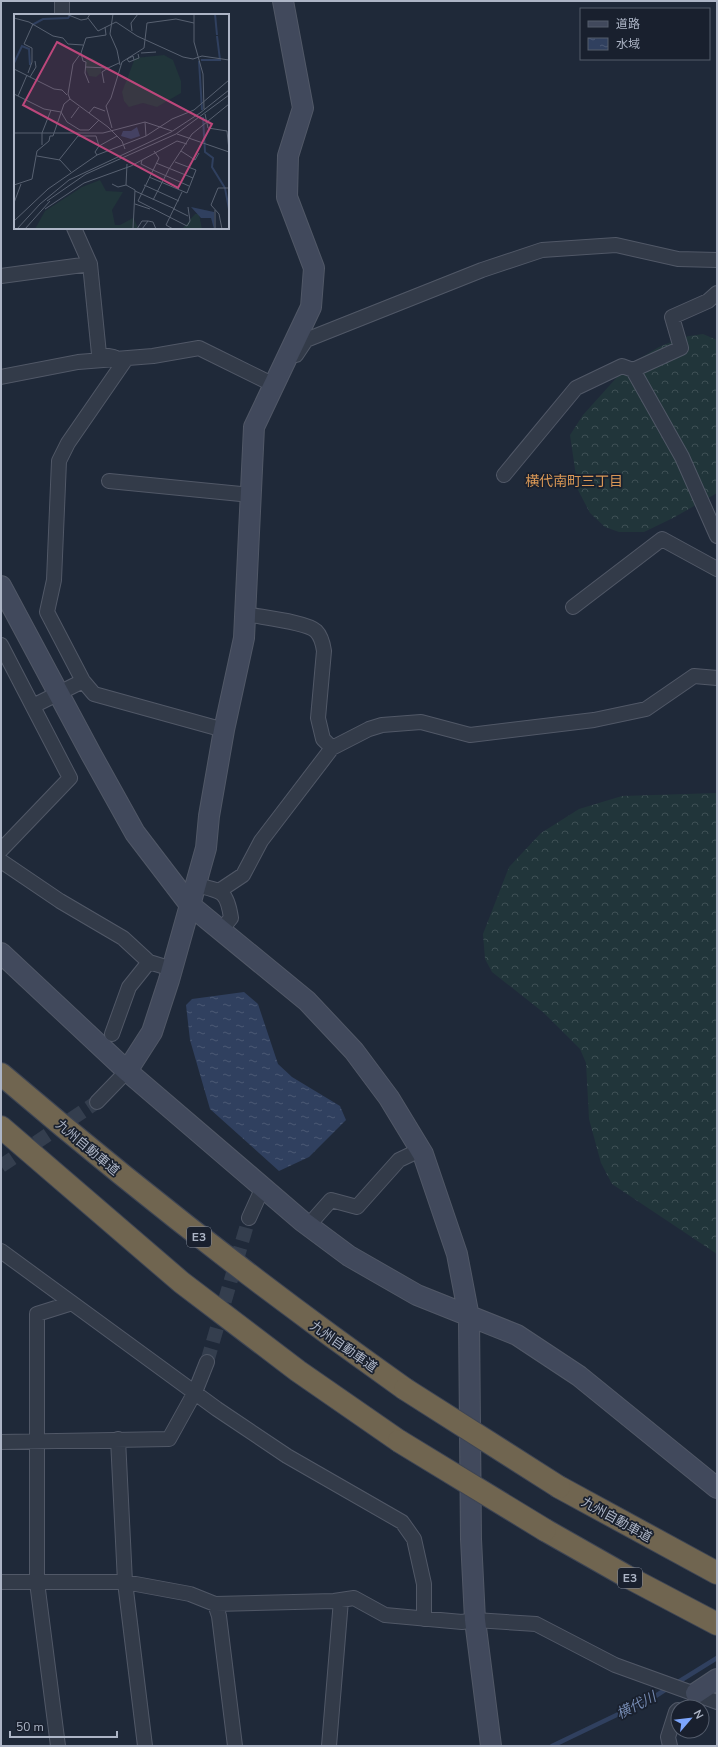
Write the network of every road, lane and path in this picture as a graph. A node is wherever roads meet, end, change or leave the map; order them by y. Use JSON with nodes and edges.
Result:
{"nodes":[{"id":1,"x":62,"y":1,"type":"edge"},
{"id":2,"x":283,"y":1,"type":"edge"},
{"id":3,"x":62,"y":14,"type":"edge"},
{"id":4,"x":74,"y":229,"type":"edge"},
{"id":5,"x":717,"y":260,"type":"edge"},
{"id":6,"x":90,"y":264,"type":"junction"},
{"id":7,"x":1,"y":276,"type":"edge"},
{"id":8,"x":717,"y":294,"type":"edge"},
{"id":9,"x":126,"y":359,"type":"junction"},
{"id":10,"x":633,"y":370,"type":"junction"},
{"id":11,"x":1,"y":377,"type":"edge"},
{"id":12,"x":274,"y":385,"type":"junction"},
{"id":13,"x":504,"y":475,"type":"dead end"},
{"id":14,"x":109,"y":481,"type":"dead end"},
{"id":15,"x":251,"y":495,"type":"junction"},
{"id":16,"x":717,"y":536,"type":"edge"},
{"id":17,"x":717,"y":569,"type":"edge"},
{"id":18,"x":1,"y":586,"type":"edge"},
{"id":19,"x":573,"y":607,"type":"dead end"},
{"id":20,"x":246,"y":614,"type":"junction"},
{"id":21,"x":1,"y":645,"type":"edge"},
{"id":22,"x":717,"y":678,"type":"edge"},
{"id":23,"x":83,"y":681,"type":"junction"},
{"id":24,"x":58,"y":693,"type":"junction"},
{"id":25,"x":33,"y":706,"type":"junction"},
{"id":26,"x":224,"y":730,"type":"junction"},
{"id":27,"x":332,"y":748,"type":"junction"},
{"id":28,"x":1,"y":850,"type":"edge"},
{"id":29,"x":1,"y":861,"type":"edge"},
{"id":30,"x":196,"y":885,"type":"junction"},
{"id":31,"x":219,"y":891,"type":"junction"},
{"id":32,"x":190,"y":905,"type":"junction"},
{"id":33,"x":221,"y":930,"type":"junction"},
{"id":34,"x":1,"y":953,"type":"edge"},
{"id":35,"x":149,"y":962,"type":"junction"},
{"id":36,"x":172,"y":969,"type":"junction"},
{"id":37,"x":112,"y":1034,"type":"dead end"},
{"id":38,"x":127,"y":1071,"type":"junction"},
{"id":39,"x":1,"y":1074,"type":"edge"},
{"id":40,"x":97,"y":1102,"type":"tunnel mouth"},
{"id":41,"x":1,"y":1127,"type":"edge"},
{"id":42,"x":420,"y":1150,"type":"junction"},
{"id":43,"x":263,"y":1186,"type":"junction"},
{"id":44,"x":248,"y":1218,"type":"tunnel mouth"},
{"id":45,"x":308,"y":1226,"type":"junction"},
{"id":46,"x":1,"y":1251,"type":"edge"},
{"id":47,"x":72,"y":1303,"type":"junction"},
{"id":48,"x":469,"y":1317,"type":"junction"},
{"id":49,"x":207,"y":1362,"type":"tunnel mouth"},
{"id":50,"x":195,"y":1392,"type":"junction"},
{"id":51,"x":118,"y":1439,"type":"junction"},
{"id":52,"x":36,"y":1441,"type":"junction"},
{"id":53,"x":1,"y":1442,"type":"edge"},
{"id":54,"x":717,"y":1488,"type":"edge"},
{"id":55,"x":717,"y":1573,"type":"edge"},
{"id":56,"x":1,"y":1582,"type":"edge"},
{"id":57,"x":37,"y":1582,"type":"junction"},
{"id":58,"x":125,"y":1582,"type":"junction"},
{"id":59,"x":341,"y":1600,"type":"junction"},
{"id":60,"x":215,"y":1604,"type":"junction"},
{"id":61,"x":424,"y":1619,"type":"junction"},
{"id":62,"x":475,"y":1620,"type":"junction"},
{"id":63,"x":717,"y":1624,"type":"edge"},
{"id":64,"x":717,"y":1679,"type":"edge"},
{"id":65,"x":696,"y":1693,"type":"junction"},
{"id":66,"x":690,"y":1699,"type":"edge"},
{"id":67,"x":717,"y":1702,"type":"edge"},
{"id":68,"x":670,"y":1732,"type":"edge"},
{"id":69,"x":58,"y":1746,"type":"edge"},
{"id":70,"x":145,"y":1746,"type":"edge"},
{"id":71,"x":235,"y":1746,"type":"edge"},
{"id":72,"x":329,"y":1746,"type":"edge"},
{"id":73,"x":491,"y":1746,"type":"edge"},
{"id":74,"x":670,"y":1746,"type":"edge"}],
"edges":[{"from":1,"to":3,"type":"street"},
{"from":2,"to":12,"type":"street"},
{"from":4,"to":6,"type":"street"},
{"from":5,"to":12,"type":"street"},
{"from":6,"to":7,"type":"street"},
{"from":6,"to":9,"type":"street"},
{"from":8,"to":10,"type":"street"},
{"from":9,"to":11,"type":"street"},
{"from":9,"to":12,"type":"street"},
{"from":9,"to":23,"type":"street"},
{"from":10,"to":13,"type":"street"},
{"from":10,"to":16,"type":"street"},
{"from":12,"to":15,"type":"street"},
{"from":14,"to":15,"type":"street"},
{"from":15,"to":20,"type":"street"},
{"from":17,"to":19,"type":"street"},
{"from":18,"to":24,"type":"street"},
{"from":20,"to":26,"type":"street"},
{"from":20,"to":27,"type":"street"},
{"from":21,"to":25,"type":"street"},
{"from":22,"to":27,"type":"street"},
{"from":23,"to":24,"type":"street"},
{"from":23,"to":26,"type":"street"},
{"from":24,"to":25,"type":"street"},
{"from":24,"to":32,"type":"street"},
{"from":25,"to":28,"type":"street"},
{"from":26,"to":30,"type":"street"},
{"from":27,"to":31,"type":"street"},
{"from":29,"to":35,"type":"street"},
{"from":30,"to":31,"type":"street"},
{"from":30,"to":32,"type":"street"},
{"from":31,"to":33,"type":"street"},
{"from":32,"to":33,"type":"street"},
{"from":32,"to":36,"type":"street"},
{"from":33,"to":42,"type":"street"},
{"from":34,"to":38,"type":"street"},
{"from":35,"to":36,"type":"street"},
{"from":35,"to":37,"type":"street"},
{"from":36,"to":38,"type":"street"},
{"from":38,"to":40,"type":"street"},
{"from":38,"to":43,"type":"street"},
{"from":39,"to":55,"type":"highway","name":"九州自動車道","number":"E3","bridge":true},
{"from":41,"to":63,"type":"highway","number":"E3","bridge":true},
{"from":42,"to":45,"type":"street"},
{"from":42,"to":48,"type":"street"},
{"from":43,"to":44,"type":"street"},
{"from":43,"to":45,"type":"street"},
{"from":45,"to":48,"type":"street"},
{"from":46,"to":47,"type":"street"},
{"from":47,"to":50,"type":"street"},
{"from":47,"to":52,"type":"street"},
{"from":48,"to":54,"type":"street"},
{"from":48,"to":62,"type":"street"},
{"from":49,"to":50,"type":"street"},
{"from":50,"to":51,"type":"street"},
{"from":50,"to":61,"type":"street"},
{"from":51,"to":52,"type":"street"},
{"from":51,"to":58,"type":"street"},
{"from":52,"to":53,"type":"street"},
{"from":52,"to":57,"type":"street"},
{"from":56,"to":57,"type":"street"},
{"from":57,"to":58,"type":"street"},
{"from":57,"to":69,"type":"street"},
{"from":58,"to":60,"type":"street"},
{"from":58,"to":70,"type":"street"},
{"from":59,"to":60,"type":"street"},
{"from":59,"to":61,"type":"street"},
{"from":59,"to":72,"type":"street"},
{"from":60,"to":71,"type":"street"},
{"from":61,"to":62,"type":"street"},
{"from":62,"to":65,"type":"street"},
{"from":62,"to":73,"type":"street"},
{"from":64,"to":65,"type":"street"},
{"from":65,"to":66,"type":"street"},
{"from":65,"to":67,"type":"street"},
{"from":68,"to":74,"type":"street"}]}
